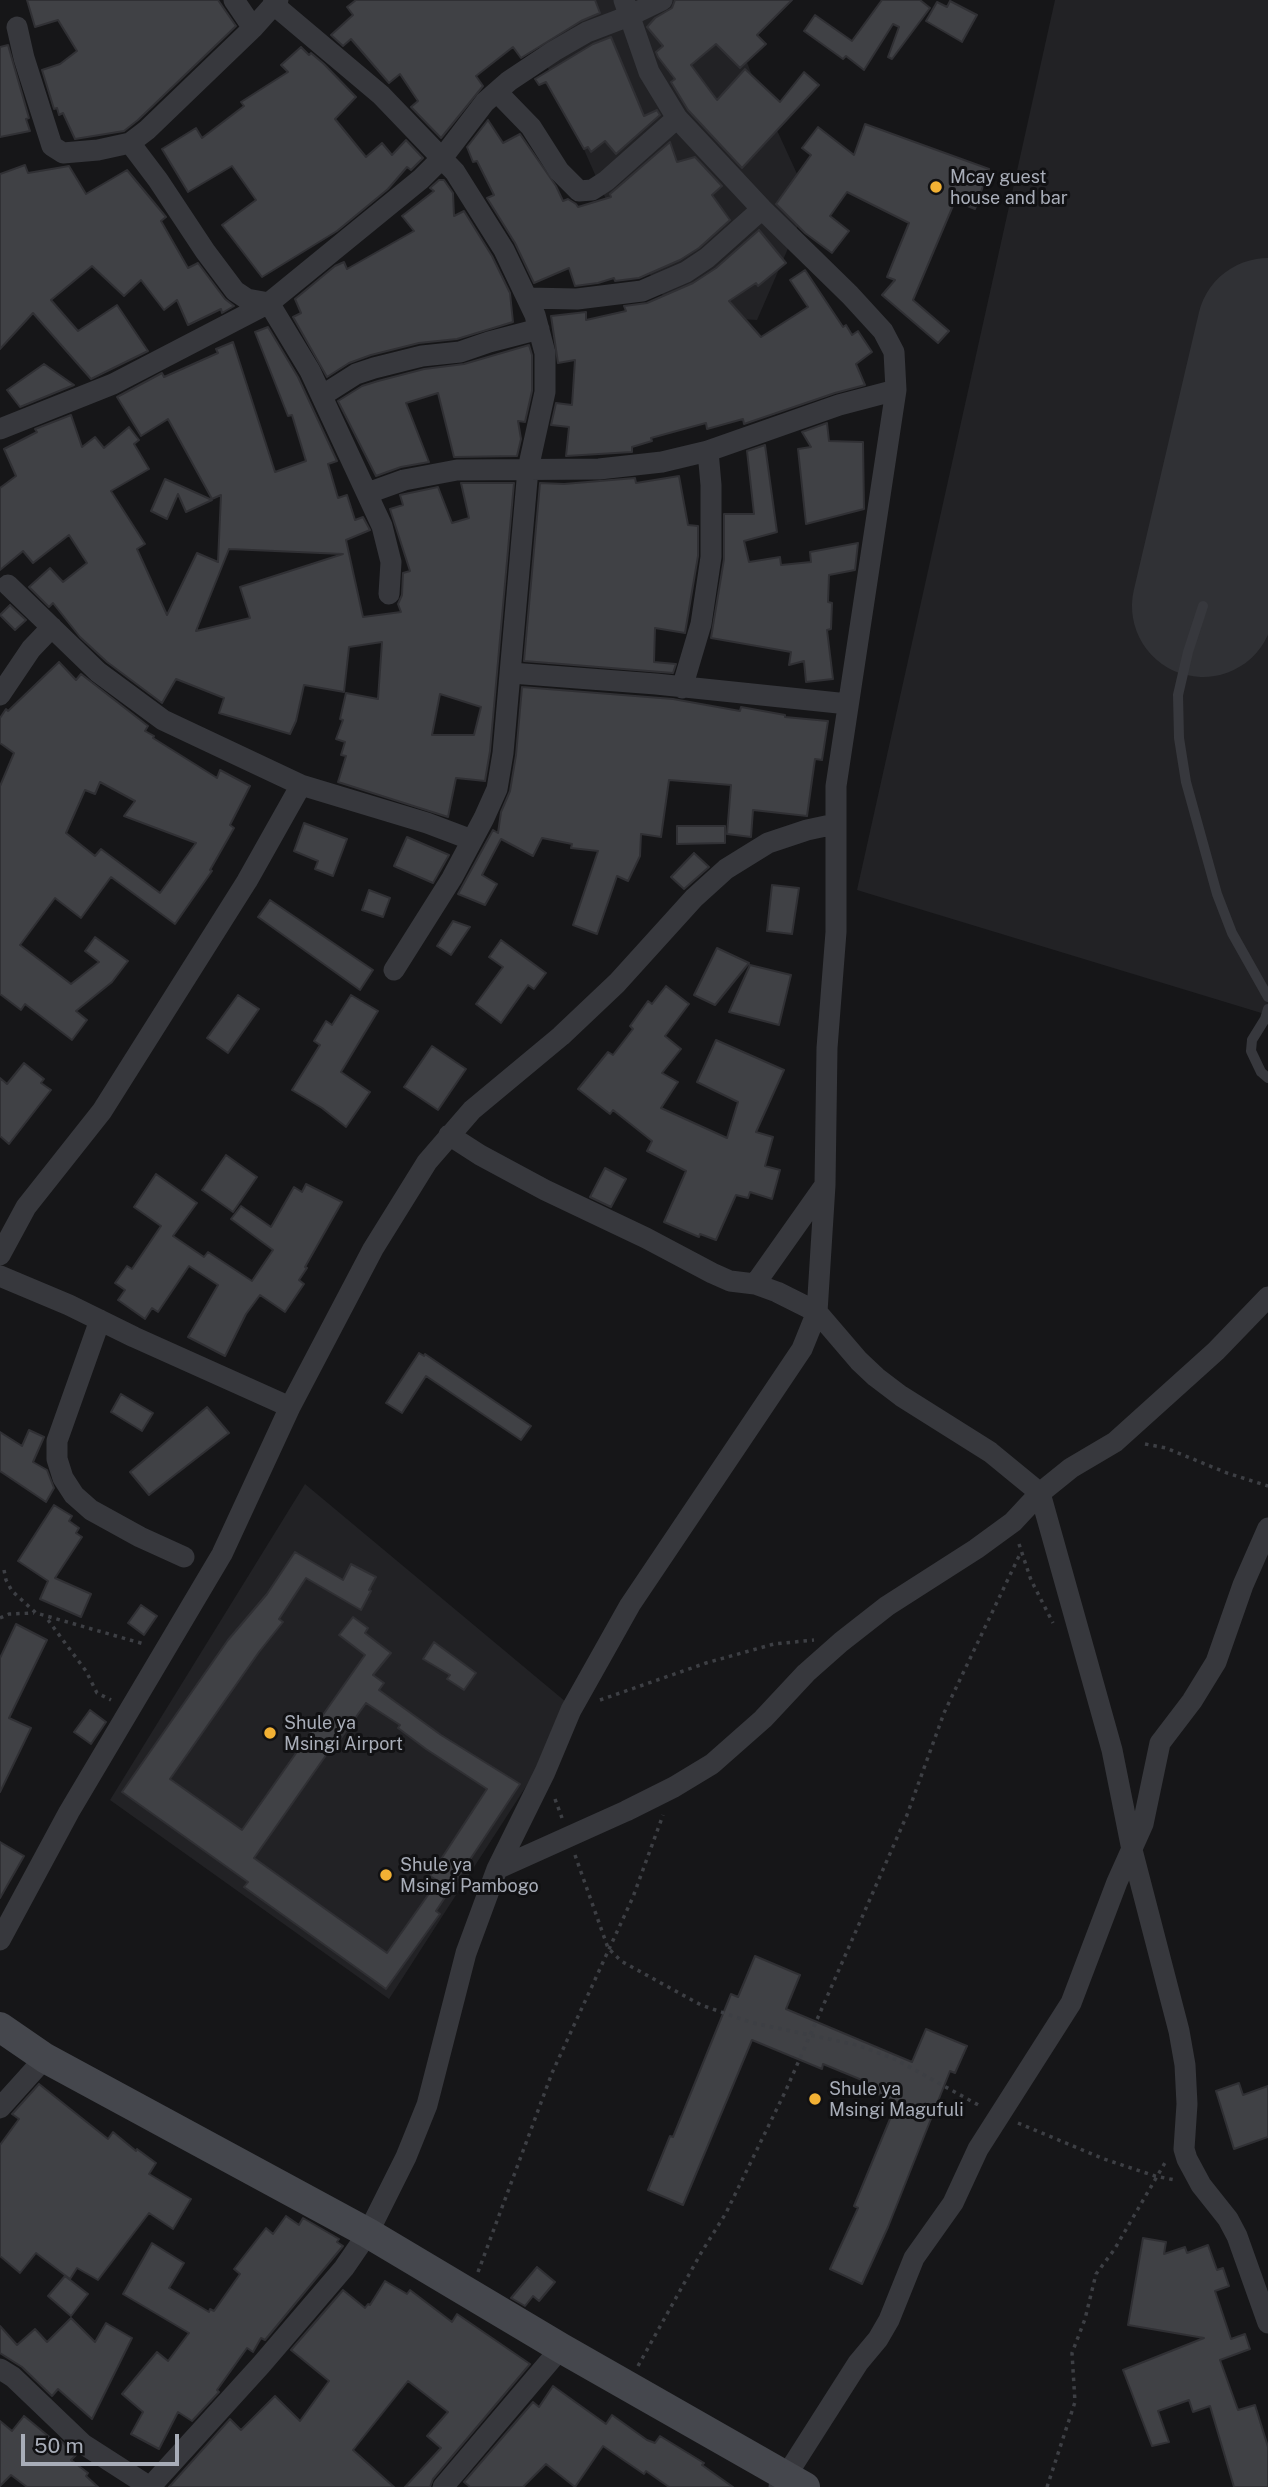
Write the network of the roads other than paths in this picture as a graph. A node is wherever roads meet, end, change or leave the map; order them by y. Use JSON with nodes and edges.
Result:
{"nodes":[{"id":1,"x":234,"y":0,"type":"edge"},
{"id":2,"x":662,"y":0,"type":"edge"},
{"id":3,"x":276,"y":2,"type":"edge"},
{"id":4,"x":626,"y":8,"type":"edge"},
{"id":5,"x":17,"y":27,"type":"dead end"},
{"id":6,"x":253,"y":28,"type":"junction"},
{"id":7,"x":497,"y":92,"type":"junction"},
{"id":8,"x":677,"y":118,"type":"junction"},
{"id":9,"x":130,"y":143,"type":"junction"},
{"id":10,"x":443,"y":157,"type":"junction"},
{"id":11,"x":762,"y":209,"type":"junction"},
{"id":12,"x":527,"y":299,"type":"junction"},
{"id":13,"x":269,"y":303,"type":"junction"},
{"id":14,"x":539,"y":330,"type":"junction"},
{"id":15,"x":897,"y":390,"type":"junction"},
{"id":16,"x":323,"y":395,"type":"junction"},
{"id":17,"x":0,"y":429,"type":"edge"},
{"id":18,"x":708,"y":451,"type":"junction"},
{"id":19,"x":528,"y":469,"type":"junction"},
{"id":20,"x":368,"y":493,"type":"junction"},
{"id":21,"x":8,"y":585,"type":"dead end"},
{"id":22,"x":390,"y":594,"type":"dead end"},
{"id":23,"x":1203,"y":606,"type":"dead end"},
{"id":24,"x":52,"y":627,"type":"junction"},
{"id":25,"x":511,"y":673,"type":"junction"},
{"id":26,"x":682,"y":688,"type":"junction"},
{"id":27,"x":0,"y":695,"type":"edge"},
{"id":28,"x":848,"y":704,"type":"junction"},
{"id":29,"x":301,"y":785,"type":"junction"},
{"id":30,"x":835,"y":824,"type":"junction"},
{"id":31,"x":472,"y":840,"type":"junction"},
{"id":32,"x":394,"y":970,"type":"dead end"},
{"id":33,"x":1268,"y":997,"type":"edge"},
{"id":34,"x":1268,"y":1009,"type":"edge"},
{"id":35,"x":1268,"y":1078,"type":"edge"},
{"id":36,"x":449,"y":1135,"type":"junction"},
{"id":37,"x":825,"y":1185,"type":"junction"},
{"id":38,"x":0,"y":1255,"type":"edge"},
{"id":39,"x":0,"y":1276,"type":"edge"},
{"id":40,"x":755,"y":1284,"type":"junction"},
{"id":41,"x":1268,"y":1297,"type":"edge"},
{"id":42,"x":817,"y":1312,"type":"junction"},
{"id":43,"x":100,"y":1320,"type":"junction"},
{"id":44,"x":290,"y":1407,"type":"junction"},
{"id":45,"x":1040,"y":1493,"type":"junction"},
{"id":46,"x":1268,"y":1528,"type":"edge"},
{"id":47,"x":184,"y":1557,"type":"dead end"},
{"id":48,"x":1132,"y":1850,"type":"junction"},
{"id":49,"x":497,"y":1869,"type":"junction"},
{"id":50,"x":0,"y":1940,"type":"edge"},
{"id":51,"x":0,"y":2027,"type":"edge"},
{"id":52,"x":45,"y":2058,"type":"junction"},
{"id":53,"x":0,"y":2108,"type":"edge"},
{"id":54,"x":368,"y":2233,"type":"junction"},
{"id":55,"x":1268,"y":2323,"type":"edge"},
{"id":56,"x":561,"y":2348,"type":"junction"},
{"id":57,"x":0,"y":2370,"type":"edge"},
{"id":58,"x":790,"y":2483,"type":"edge"},
{"id":59,"x":443,"y":2487,"type":"edge"}],
"edges":[{"from":1,"to":6,"type":"street"},
{"from":2,"to":4,"type":"street"},
{"from":3,"to":6,"type":"street"},
{"from":3,"to":10,"type":"street"},
{"from":4,"to":7,"type":"street"},
{"from":4,"to":8,"type":"street"},
{"from":5,"to":9,"type":"street"},
{"from":6,"to":9,"type":"street"},
{"from":7,"to":8,"type":"street"},
{"from":7,"to":10,"type":"street"},
{"from":8,"to":11,"type":"street"},
{"from":9,"to":13,"type":"street"},
{"from":10,"to":12,"type":"street"},
{"from":10,"to":13,"type":"street"},
{"from":11,"to":12,"type":"street"},
{"from":11,"to":15,"type":"street"},
{"from":12,"to":14,"type":"street"},
{"from":13,"to":16,"type":"street"},
{"from":13,"to":17,"type":"street"},
{"from":14,"to":16,"type":"street"},
{"from":14,"to":19,"type":"street"},
{"from":15,"to":18,"type":"street"},
{"from":15,"to":28,"type":"street"},
{"from":16,"to":20,"type":"street"},
{"from":18,"to":19,"type":"street"},
{"from":18,"to":26,"type":"street"},
{"from":19,"to":20,"type":"street"},
{"from":19,"to":25,"type":"street"},
{"from":20,"to":22,"type":"street"},
{"from":21,"to":24,"type":"street"},
{"from":23,"to":33,"type":"lane"},
{"from":24,"to":27,"type":"street"},
{"from":24,"to":29,"type":"street"},
{"from":25,"to":26,"type":"street"},
{"from":25,"to":31,"type":"street"},
{"from":26,"to":28,"type":"street"},
{"from":28,"to":30,"type":"street"},
{"from":29,"to":31,"type":"street"},
{"from":29,"to":38,"type":"street"},
{"from":30,"to":36,"type":"street"},
{"from":30,"to":37,"type":"street"},
{"from":31,"to":32,"type":"street"},
{"from":34,"to":35,"type":"lane"},
{"from":36,"to":40,"type":"street"},
{"from":36,"to":44,"type":"street"},
{"from":37,"to":40,"type":"street"},
{"from":37,"to":42,"type":"street"},
{"from":39,"to":43,"type":"street"},
{"from":40,"to":42,"type":"street"},
{"from":41,"to":45,"type":"street"},
{"from":42,"to":45,"type":"street"},
{"from":42,"to":49,"type":"street"},
{"from":43,"to":44,"type":"street"},
{"from":43,"to":47,"type":"street"},
{"from":44,"to":50,"type":"street"},
{"from":45,"to":48,"type":"street"},
{"from":45,"to":49,"type":"street"},
{"from":46,"to":48,"type":"street"},
{"from":48,"to":55,"type":"street"},
{"from":48,"to":58,"type":"street"},
{"from":49,"to":54,"type":"street"},
{"from":51,"to":52,"type":"street"},
{"from":52,"to":53,"type":"street"},
{"from":52,"to":54,"type":"street"},
{"from":54,"to":56,"type":"street"},
{"from":54,"to":57,"type":"street"},
{"from":56,"to":58,"type":"street"},
{"from":56,"to":59,"type":"street"}]}
